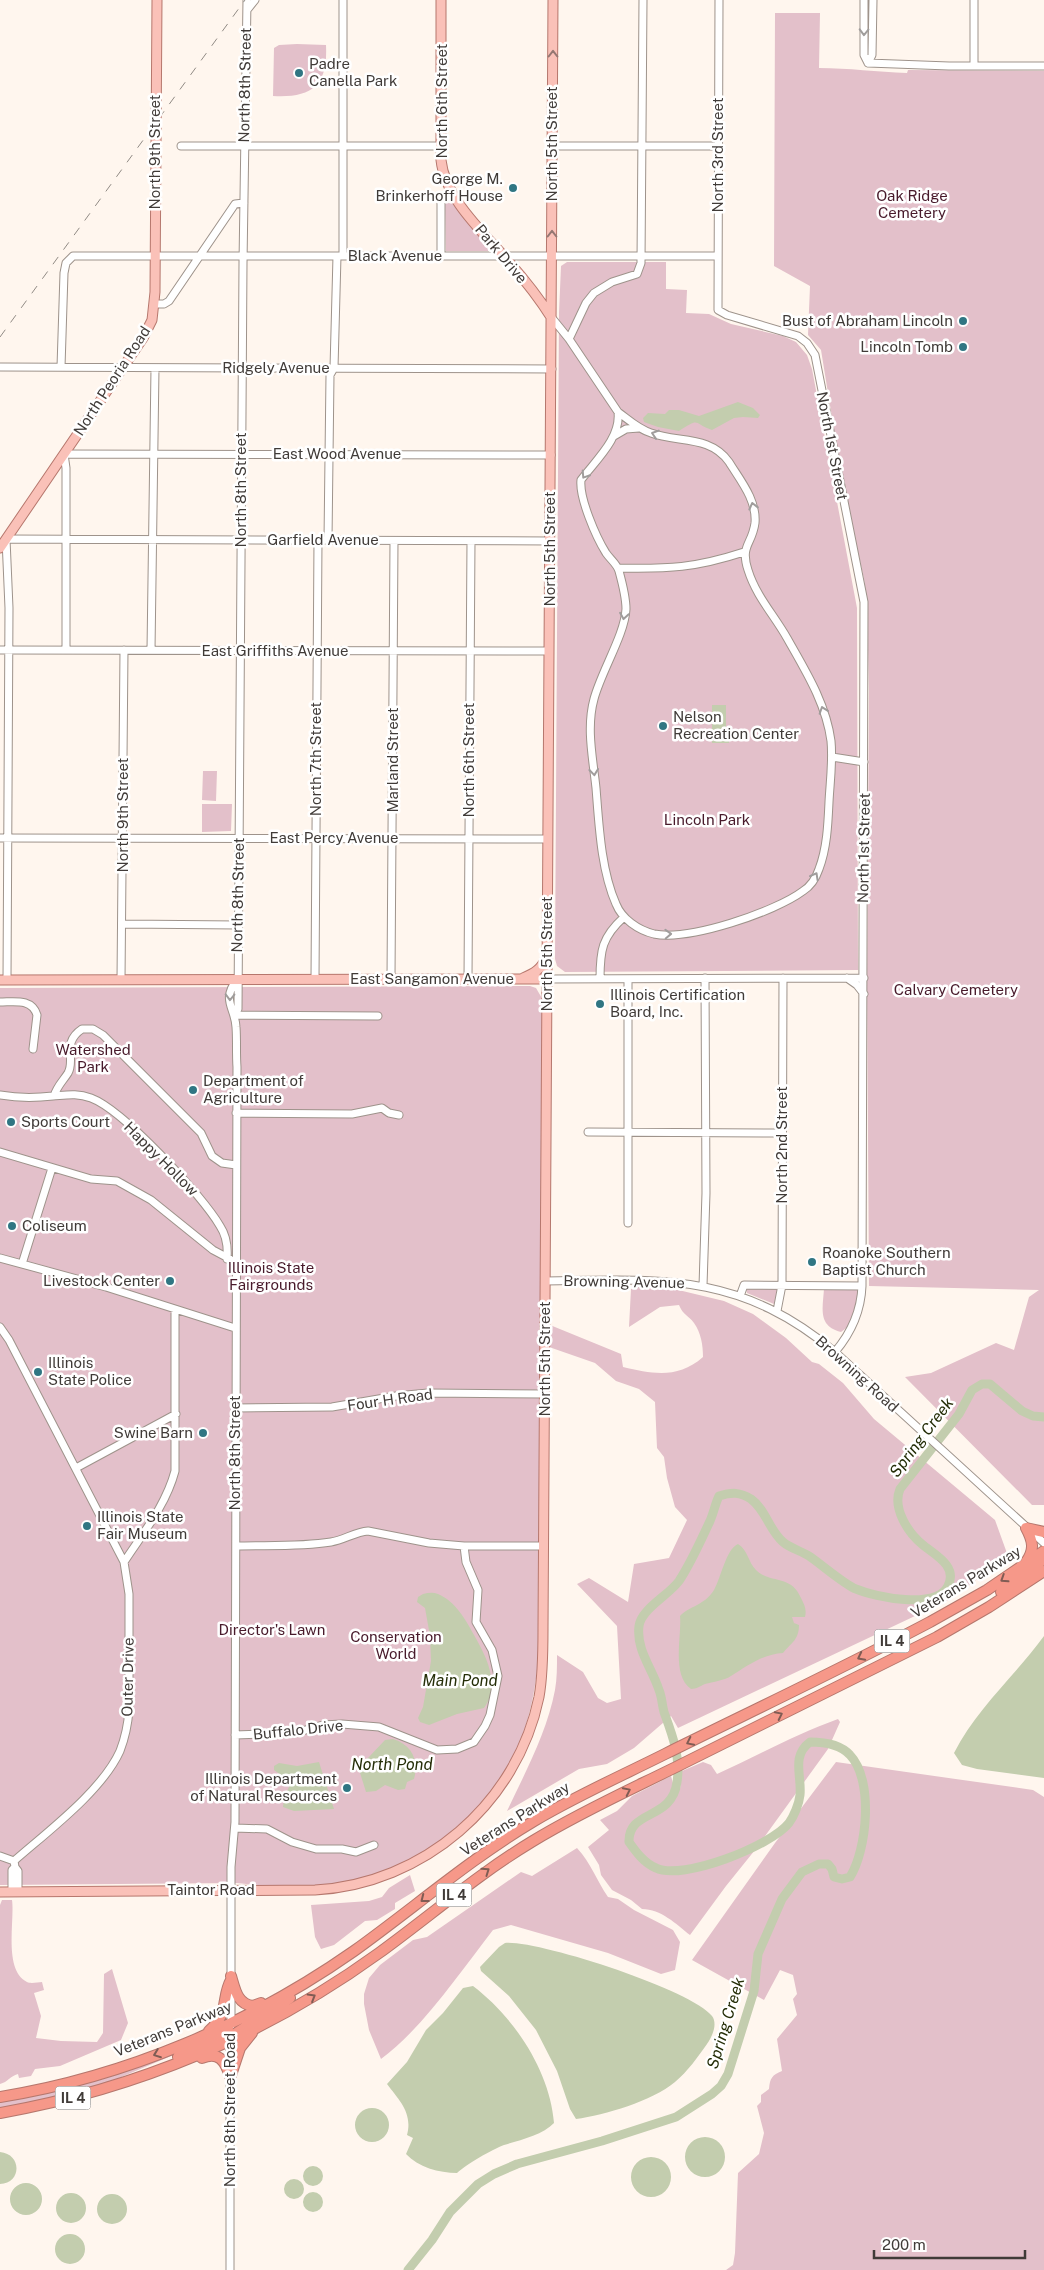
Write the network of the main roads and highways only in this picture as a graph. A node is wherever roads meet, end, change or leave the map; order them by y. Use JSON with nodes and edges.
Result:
{"nodes":[{"id":1,"x":157,"y":0,"type":"edge"},
{"id":2,"x":442,"y":0,"type":"edge"},
{"id":3,"x":553,"y":0,"type":"edge"},
{"id":4,"x":450,"y":192,"type":"joint"},
{"id":5,"x":521,"y":277,"type":"junction"},
{"id":6,"x":552,"y":279,"type":"junction"},
{"id":7,"x":539,"y":300,"type":"junction"},
{"id":8,"x":154,"y":304,"type":"joint"},
{"id":9,"x":552,"y":318,"type":"junction"},
{"id":10,"x":552,"y":332,"type":"junction"},
{"id":11,"x":0,"y":548,"type":"edge"},
{"id":12,"x":547,"y":955,"type":"junction"},
{"id":13,"x":547,"y":979,"type":"junction"},
{"id":14,"x":3,"y":980,"type":"edge"},
{"id":15,"x":521,"y":980,"type":"junction"},
{"id":16,"x":547,"y":1003,"type":"junction"},
{"id":17,"x":1044,"y":1532,"type":"edge"},
{"id":18,"x":1044,"y":1551,"type":"edge"},
{"id":19,"x":1044,"y":1560,"type":"edge"},
{"id":20,"x":1025,"y":1564,"type":"junction"},
{"id":21,"x":1044,"y":1571,"type":"edge"},
{"id":22,"x":1044,"y":1576,"type":"edge"},
{"id":23,"x":999,"y":1601,"type":"junction"},
{"id":24,"x":936,"y":1637,"type":"junction"},
{"id":25,"x":417,"y":1862,"type":"joint"},
{"id":26,"x":0,"y":1892,"type":"edge"},
{"id":27,"x":332,"y":1966,"type":"junction"},
{"id":28,"x":318,"y":1975,"type":"junction"},
{"id":29,"x":270,"y":2021,"type":"junction"},
{"id":30,"x":231,"y":2023,"type":"junction"},
{"id":31,"x":202,"y":2036,"type":"junction"},
{"id":32,"x":230,"y":2041,"type":"junction"},
{"id":33,"x":140,"y":2078,"type":"junction"},
{"id":34,"x":0,"y":2097,"type":"edge"},
{"id":35,"x":0,"y":2113,"type":"edge"}],
"edges":[{"from":1,"to":8,"type":"main road","name":"North 9th Street"},
{"from":2,"to":4,"type":"main road","name":"North 6th Street"},
{"from":6,"to":3,"type":"main road","name":"North 5th Street","one_way":true},
{"from":4,"to":5,"type":"main road","name":"Park Drive"},
{"from":5,"to":6,"type":"main road"},
{"from":5,"to":7,"type":"main road","name":"Park Drive"},
{"from":6,"to":9,"type":"main road","name":"North 5th Street"},
{"from":7,"to":9,"type":"main road","name":"Park Drive"},
{"from":7,"to":10,"type":"main road"},
{"from":8,"to":11,"type":"main road","name":"North Peoria Road"},
{"from":9,"to":10,"type":"main road","name":"North 5th Street"},
{"from":10,"to":12,"type":"main road","name":"North 5th Street"},
{"from":12,"to":13,"type":"main road","name":"North 5th Street"},
{"from":12,"to":15,"type":"main road"},
{"from":13,"to":15,"type":"main road","name":"East Sangamon Avenue"},
{"from":13,"to":16,"type":"main road","name":"North 5th Street"},
{"from":14,"to":15,"type":"main road","name":"East Sangamon Avenue"},
{"from":15,"to":16,"type":"main road"},
{"from":16,"to":25,"type":"main road","name":"North 5th Street"},
{"from":17,"to":20,"type":"highway"},
{"from":18,"to":20,"type":"highway","name":"Veterans Parkway","number":"IL 4"},
{"from":19,"to":24,"type":"highway"},
{"from":20,"to":27,"type":"highway","name":"Veterans Parkway","number":"IL 4","one_way":true},
{"from":21,"to":23,"type":"highway","name":"Veterans Parkway","number":"IL 4"},
{"from":22,"to":23,"type":"highway"},
{"from":23,"to":24,"type":"highway","name":"Veterans Parkway","number":"IL 4"},
{"from":29,"to":24,"type":"highway","name":"Veterans Parkway","number":"IL 4","one_way":true},
{"from":25,"to":26,"type":"main road","name":"Taintor Road"},
{"from":27,"to":28,"type":"highway","name":"Veterans Parkway","number":"IL 4"},
{"from":27,"to":32,"type":"highway"},
{"from":28,"to":30,"type":"highway","name":"Veterans Parkway","number":"IL 4"},
{"from":28,"to":31,"type":"highway"},
{"from":29,"to":32,"type":"highway","name":"Veterans Parkway","number":"IL 4"},
{"from":29,"to":33,"type":"highway"},
{"from":30,"to":31,"type":"highway","name":"Veterans Parkway","number":"IL 4"},
{"from":30,"to":33,"type":"highway"},
{"from":31,"to":34,"type":"highway","name":"Veterans Parkway","number":"IL 4","one_way":true},
{"from":32,"to":33,"type":"highway","name":"Veterans Parkway","number":"IL 4"},
{"from":33,"to":35,"type":"highway","name":"Veterans Parkway","number":"IL 4"}]}
